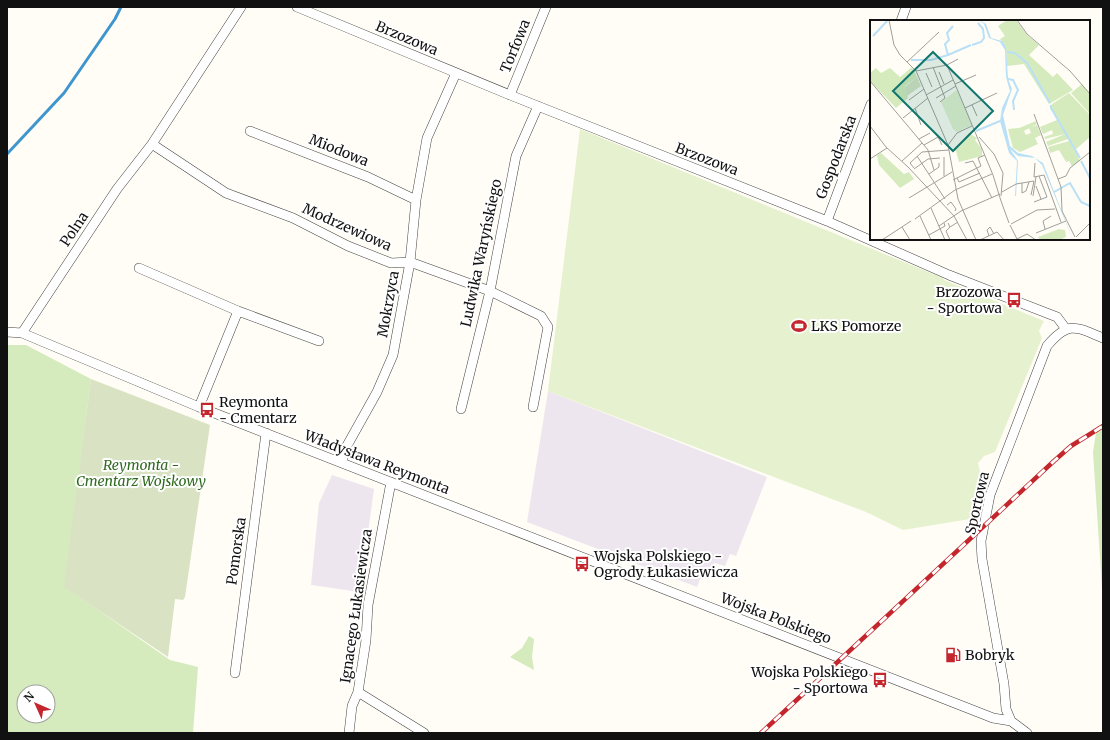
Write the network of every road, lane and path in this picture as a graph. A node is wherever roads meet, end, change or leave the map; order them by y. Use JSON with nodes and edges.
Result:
{"nodes":[{"id":1,"x":240,"y":7,"type":"edge"},
{"id":2,"x":296,"y":7,"type":"edge"},
{"id":3,"x":546,"y":7,"type":"edge"},
{"id":4,"x":906,"y":7,"type":"edge"},
{"id":5,"x":901,"y":20,"type":"edge"},
{"id":6,"x":456,"y":73,"type":"junction"},
{"id":7,"x":510,"y":96,"type":"junction"},
{"id":8,"x":538,"y":106,"type":"junction"},
{"id":9,"x":870,"y":110,"type":"edge"},
{"id":10,"x":867,"y":129,"type":"edge"},
{"id":11,"x":250,"y":131,"type":"dead end"},
{"id":12,"x":152,"y":144,"type":"junction"},
{"id":13,"x":416,"y":200,"type":"junction"},
{"id":14,"x":827,"y":221,"type":"junction"},
{"id":15,"x":410,"y":262,"type":"junction"},
{"id":16,"x":139,"y":268,"type":"dead end"},
{"id":17,"x":490,"y":291,"type":"junction"},
{"id":18,"x":238,"y":311,"type":"junction"},
{"id":19,"x":1066,"y":329,"type":"junction"},
{"id":20,"x":7,"y":332,"type":"edge"},
{"id":21,"x":22,"y":333,"type":"junction"},
{"id":22,"x":1103,"y":338,"type":"edge"},
{"id":23,"x":319,"y":341,"type":"dead end"},
{"id":24,"x":199,"y":407,"type":"junction"},
{"id":25,"x":533,"y":407,"type":"dead end"},
{"id":26,"x":461,"y":409,"type":"dead end"},
{"id":27,"x":266,"y":433,"type":"junction"},
{"id":28,"x":342,"y":463,"type":"junction"},
{"id":29,"x":391,"y":482,"type":"junction"},
{"id":30,"x":513,"y":530,"type":"joint"},
{"id":31,"x":234,"y":673,"type":"dead end"},
{"id":32,"x":358,"y":692,"type":"junction"},
{"id":33,"x":1011,"y":721,"type":"junction"},
{"id":34,"x":349,"y":733,"type":"edge"},
{"id":35,"x":424,"y":733,"type":"edge"},
{"id":36,"x":1027,"y":733,"type":"edge"}],
"edges":[{"from":1,"to":12,"type":"street"},
{"from":2,"to":6,"type":"street","name":"Brzozowa"},
{"from":3,"to":7,"type":"street","name":"Torfowa"},
{"from":4,"to":5,"type":"street"},
{"from":6,"to":7,"type":"street","name":"Brzozowa"},
{"from":6,"to":13,"type":"street","name":"Mokrzyca"},
{"from":7,"to":8,"type":"street","name":"Brzozowa"},
{"from":8,"to":14,"type":"street","name":"Brzozowa"},
{"from":8,"to":17,"type":"street","name":"Ludwika Waryńskiego"},
{"from":9,"to":10,"type":"street","name":"Gospodarska"},
{"from":10,"to":14,"type":"street","name":"Gospodarska"},
{"from":11,"to":13,"type":"street","name":"Miodowa"},
{"from":12,"to":15,"type":"street","name":"Modrzewiowa"},
{"from":12,"to":21,"type":"street","name":"Polna"},
{"from":13,"to":15,"type":"street","name":"Mokrzyca"},
{"from":14,"to":19,"type":"street","name":"Brzozowa"},
{"from":15,"to":17,"type":"street","name":"Modrzewiowa"},
{"from":15,"to":28,"type":"street","name":"Mokrzyca"},
{"from":16,"to":18,"type":"street"},
{"from":17,"to":25,"type":"street","name":"Modrzewiowa"},
{"from":17,"to":26,"type":"street","name":"Ludwika Waryńskiego"},
{"from":18,"to":23,"type":"street"},
{"from":18,"to":24,"type":"street"},
{"from":19,"to":22,"type":"street"},
{"from":19,"to":33,"type":"street","name":"Sportowa"},
{"from":20,"to":21,"type":"street","name":"Władysława Reymonta"},
{"from":21,"to":24,"type":"street","name":"Władysława Reymonta"},
{"from":24,"to":27,"type":"street","name":"Władysława Reymonta"},
{"from":27,"to":28,"type":"street","name":"Władysława Reymonta"},
{"from":27,"to":31,"type":"street","name":"Pomorska"},
{"from":28,"to":29,"type":"street","name":"Władysława Reymonta"},
{"from":29,"to":30,"type":"street","name":"Władysława Reymonta"},
{"from":29,"to":32,"type":"street","name":"Ignacego Łukasiewicza"},
{"from":30,"to":33,"type":"street","name":"Wojska Polskiego"},
{"from":32,"to":34,"type":"street","name":"Ignacego Łukasiewicza"},
{"from":32,"to":35,"type":"street"},
{"from":33,"to":36,"type":"street","name":"Wojska Polskiego"}]}
